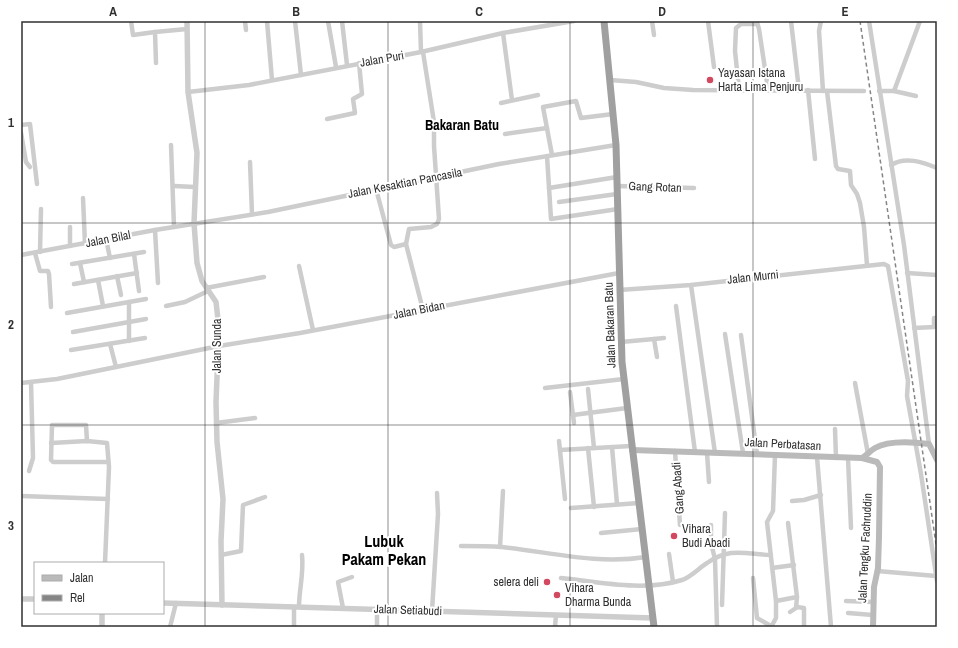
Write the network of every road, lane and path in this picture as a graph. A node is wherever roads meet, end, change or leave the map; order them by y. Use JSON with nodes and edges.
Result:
{"nodes":[{"id":1,"x":131,"y":21,"type":"edge"},
{"id":2,"x":187,"y":21,"type":"edge"},
{"id":3,"x":245,"y":21,"type":"edge"},
{"id":4,"x":267,"y":21,"type":"edge"},
{"id":5,"x":295,"y":21,"type":"edge"},
{"id":6,"x":328,"y":21,"type":"edge"},
{"id":7,"x":342,"y":21,"type":"edge"},
{"id":8,"x":420,"y":21,"type":"edge"},
{"id":9,"x":574,"y":21,"type":"edge"},
{"id":10,"x":604,"y":21,"type":"edge"},
{"id":11,"x":652,"y":21,"type":"edge"},
{"id":12,"x":708,"y":21,"type":"edge"},
{"id":13,"x":791,"y":21,"type":"edge"},
{"id":14,"x":821,"y":21,"type":"edge"},
{"id":15,"x":869,"y":21,"type":"edge"},
{"id":16,"x":920,"y":21,"type":"edge"},
{"id":17,"x":757,"y":22,"type":"edge"},
{"id":18,"x":741,"y":23,"type":"edge"},
{"id":19,"x":187,"y":29,"type":"junction"},
{"id":20,"x":246,"y":30,"type":"dead end"},
{"id":21,"x":155,"y":32,"type":"junction"},
{"id":22,"x":503,"y":33,"type":"junction"},
{"id":23,"x":654,"y":35,"type":"dead end"},
{"id":24,"x":422,"y":52,"type":"junction"},
{"id":25,"x":156,"y":63,"type":"dead end"},
{"id":26,"x":359,"y":63,"type":"junction"},
{"id":27,"x":347,"y":65,"type":"junction"},
{"id":28,"x":336,"y":67,"type":"junction"},
{"id":29,"x":714,"y":67,"type":"dead end"},
{"id":30,"x":301,"y":75,"type":"junction"},
{"id":31,"x":272,"y":80,"type":"junction"},
{"id":32,"x":610,"y":80,"type":"junction"},
{"id":33,"x":739,"y":89,"type":"junction"},
{"id":34,"x":768,"y":89,"type":"junction"},
{"id":35,"x":799,"y":90,"type":"junction"},
{"id":36,"x":808,"y":90,"type":"junction"},
{"id":37,"x":825,"y":91,"type":"junction"},
{"id":38,"x":864,"y":91,"type":"dead end"},
{"id":39,"x":879,"y":91,"type":"junction"},
{"id":40,"x":894,"y":91,"type":"junction"},
{"id":41,"x":188,"y":92,"type":"junction"},
{"id":42,"x":538,"y":95,"type":"dead end"},
{"id":43,"x":916,"y":96,"type":"dead end"},
{"id":44,"x":512,"y":100,"type":"junction"},
{"id":45,"x":501,"y":103,"type":"dead end"},
{"id":46,"x":613,"y":114,"type":"junction"},
{"id":47,"x":327,"y":119,"type":"dead end"},
{"id":48,"x":21,"y":125,"type":"edge"},
{"id":49,"x":547,"y":128,"type":"junction"},
{"id":50,"x":21,"y":133,"type":"edge"},
{"id":51,"x":505,"y":134,"type":"dead end"},
{"id":52,"x":171,"y":145,"type":"dead end"},
{"id":53,"x":616,"y":145,"type":"junction"},
{"id":54,"x":550,"y":156,"type":"junction"},
{"id":55,"x":815,"y":159,"type":"dead end"},
{"id":56,"x":250,"y":162,"type":"dead end"},
{"id":57,"x":891,"y":165,"type":"junction"},
{"id":58,"x":30,"y":167,"type":"dead end"},
{"id":59,"x":937,"y":168,"type":"edge"},
{"id":60,"x":617,"y":177,"type":"junction"},
{"id":61,"x":436,"y":178,"type":"junction"},
{"id":62,"x":37,"y":184,"type":"dead end"},
{"id":63,"x":174,"y":186,"type":"junction"},
{"id":64,"x":617,"y":186,"type":"junction"},
{"id":65,"x":195,"y":187,"type":"junction"},
{"id":66,"x":549,"y":188,"type":"junction"},
{"id":67,"x":694,"y":188,"type":"dead end"},
{"id":68,"x":376,"y":189,"type":"junction"},
{"id":69,"x":617,"y":194,"type":"junction"},
{"id":70,"x":83,"y":198,"type":"dead end"},
{"id":71,"x":559,"y":202,"type":"dead end"},
{"id":72,"x":41,"y":209,"type":"dead end"},
{"id":73,"x":618,"y":209,"type":"junction"},
{"id":74,"x":252,"y":214,"type":"junction"},
{"id":75,"x":194,"y":223,"type":"junction"},
{"id":76,"x":70,"y":227,"type":"dead end"},
{"id":77,"x":174,"y":227,"type":"junction"},
{"id":78,"x":155,"y":230,"type":"junction"},
{"id":79,"x":106,"y":240,"type":"junction"},
{"id":80,"x":85,"y":244,"type":"junction"},
{"id":81,"x":406,"y":244,"type":"junction"},
{"id":82,"x":70,"y":246,"type":"junction"},
{"id":83,"x":38,"y":252,"type":"junction"},
{"id":84,"x":144,"y":252,"type":"dead end"},
{"id":85,"x":134,"y":254,"type":"junction"},
{"id":86,"x":21,"y":255,"type":"edge"},
{"id":87,"x":110,"y":258,"type":"junction"},
{"id":88,"x":80,"y":263,"type":"junction"},
{"id":89,"x":72,"y":264,"type":"dead end"},
{"id":90,"x":866,"y":265,"type":"junction"},
{"id":91,"x":299,"y":266,"type":"dead end"},
{"id":92,"x":619,"y":272,"type":"junction"},
{"id":93,"x":136,"y":273,"type":"junction"},
{"id":94,"x":907,"y":273,"type":"junction"},
{"id":95,"x":117,"y":276,"type":"junction"},
{"id":96,"x":937,"y":276,"type":"edge"},
{"id":97,"x":264,"y":277,"type":"dead end"},
{"id":98,"x":98,"y":280,"type":"junction"},
{"id":99,"x":84,"y":282,"type":"junction"},
{"id":100,"x":158,"y":283,"type":"dead end"},
{"id":101,"x":74,"y":284,"type":"dead end"},
{"id":102,"x":691,"y":285,"type":"junction"},
{"id":103,"x":207,"y":289,"type":"junction"},
{"id":104,"x":619,"y":290,"type":"junction"},
{"id":105,"x":139,"y":291,"type":"dead end"},
{"id":106,"x":121,"y":295,"type":"dead end"},
{"id":107,"x":146,"y":298,"type":"dead end"},
{"id":108,"x":129,"y":302,"type":"junction"},
{"id":109,"x":103,"y":306,"type":"junction"},
{"id":110,"x":166,"y":306,"type":"dead end"},
{"id":111,"x":676,"y":306,"type":"dead end"},
{"id":112,"x":51,"y":307,"type":"dead end"},
{"id":113,"x":423,"y":310,"type":"junction"},
{"id":114,"x":67,"y":313,"type":"dead end"},
{"id":115,"x":937,"y":318,"type":"edge"},
{"id":116,"x":146,"y":319,"type":"dead end"},
{"id":117,"x":129,"y":322,"type":"junction"},
{"id":118,"x":914,"y":328,"type":"junction"},
{"id":119,"x":313,"y":330,"type":"junction"},
{"id":120,"x":73,"y":332,"type":"dead end"},
{"id":121,"x":725,"y":334,"type":"dead end"},
{"id":122,"x":741,"y":335,"type":"dead end"},
{"id":123,"x":145,"y":338,"type":"dead end"},
{"id":124,"x":664,"y":338,"type":"dead end"},
{"id":125,"x":654,"y":339,"type":"junction"},
{"id":126,"x":129,"y":341,"type":"junction"},
{"id":127,"x":621,"y":342,"type":"junction"},
{"id":128,"x":110,"y":344,"type":"junction"},
{"id":129,"x":219,"y":346,"type":"junction"},
{"id":130,"x":71,"y":350,"type":"dead end"},
{"id":131,"x":657,"y":357,"type":"dead end"},
{"id":132,"x":116,"y":367,"type":"junction"},
{"id":133,"x":624,"y":378,"type":"junction"},
{"id":134,"x":31,"y":382,"type":"junction"},
{"id":135,"x":855,"y":382,"type":"dead end"},
{"id":136,"x":21,"y":383,"type":"edge"},
{"id":137,"x":545,"y":388,"type":"dead end"},
{"id":138,"x":588,"y":389,"type":"dead end"},
{"id":139,"x":570,"y":392,"type":"dead end"},
{"id":140,"x":627,"y":408,"type":"junction"},
{"id":141,"x":590,"y":413,"type":"junction"},
{"id":142,"x":573,"y":415,"type":"junction"},
{"id":143,"x":255,"y":418,"type":"dead end"},
{"id":144,"x":216,"y":423,"type":"junction"},
{"id":145,"x":574,"y":423,"type":"dead end"},
{"id":146,"x":834,"y":429,"type":"dead end"},
{"id":147,"x":87,"y":441,"type":"junction"},
{"id":148,"x":559,"y":441,"type":"dead end"},
{"id":149,"x":51,"y":442,"type":"junction"},
{"id":150,"x":916,"y":443,"type":"junction"},
{"id":151,"x":929,"y":444,"type":"junction"},
{"id":152,"x":612,"y":446,"type":"junction"},
{"id":153,"x":588,"y":448,"type":"junction"},
{"id":154,"x":594,"y":448,"type":"junction"},
{"id":155,"x":632,"y":448,"type":"junction"},
{"id":156,"x":560,"y":450,"type":"junction"},
{"id":157,"x":676,"y":451,"type":"junction"},
{"id":158,"x":695,"y":452,"type":"junction"},
{"id":159,"x":708,"y":453,"type":"junction"},
{"id":160,"x":715,"y":453,"type":"junction"},
{"id":161,"x":743,"y":453,"type":"junction"},
{"id":162,"x":758,"y":454,"type":"junction"},
{"id":163,"x":775,"y":455,"type":"junction"},
{"id":164,"x":865,"y":456,"type":"junction"},
{"id":165,"x":816,"y":457,"type":"junction"},
{"id":166,"x":836,"y":458,"type":"junction"},
{"id":167,"x":848,"y":458,"type":"junction"},
{"id":168,"x":937,"y":460,"type":"edge"},
{"id":169,"x":108,"y":462,"type":"junction"},
{"id":170,"x":29,"y":471,"type":"dead end"},
{"id":171,"x":709,"y":482,"type":"dead end"},
{"id":172,"x":503,"y":491,"type":"dead end"},
{"id":173,"x":437,"y":493,"type":"dead end"},
{"id":174,"x":821,"y":495,"type":"junction"},
{"id":175,"x":21,"y":496,"type":"edge"},
{"id":176,"x":265,"y":497,"type":"dead end"},
{"id":177,"x":108,"y":499,"type":"junction"},
{"id":178,"x":565,"y":499,"type":"dead end"},
{"id":179,"x":792,"y":501,"type":"dead end"},
{"id":180,"x":639,"y":503,"type":"junction"},
{"id":181,"x":617,"y":504,"type":"junction"},
{"id":182,"x":594,"y":507,"type":"junction"},
{"id":183,"x":571,"y":508,"type":"dead end"},
{"id":184,"x":725,"y":513,"type":"dead end"},
{"id":185,"x":788,"y":523,"type":"dead end"},
{"id":186,"x":680,"y":525,"type":"dead end"},
{"id":187,"x":711,"y":525,"type":"dead end"},
{"id":188,"x":851,"y":528,"type":"dead end"},
{"id":189,"x":642,"y":529,"type":"junction"},
{"id":190,"x":601,"y":533,"type":"dead end"},
{"id":191,"x":462,"y":546,"type":"dead end"},
{"id":192,"x":500,"y":547,"type":"junction"},
{"id":193,"x":670,"y":554,"type":"dead end"},
{"id":194,"x":723,"y":554,"type":"junction"},
{"id":195,"x":221,"y":555,"type":"junction"},
{"id":196,"x":302,"y":555,"type":"dead end"},
{"id":197,"x":771,"y":555,"type":"junction"},
{"id":198,"x":646,"y":557,"type":"junction"},
{"id":199,"x":715,"y":559,"type":"junction"},
{"id":200,"x":105,"y":562,"type":"edge"},
{"id":201,"x":794,"y":565,"type":"junction"},
{"id":202,"x":772,"y":568,"type":"junction"},
{"id":203,"x":877,"y":571,"type":"junction"},
{"id":204,"x":936,"y":576,"type":"edge"},
{"id":205,"x":352,"y":577,"type":"dead end"},
{"id":206,"x":561,"y":578,"type":"dead end"},
{"id":207,"x":753,"y":578,"type":"dead end"},
{"id":208,"x":937,"y":581,"type":"edge"},
{"id":209,"x":673,"y":582,"type":"junction"},
{"id":210,"x":649,"y":585,"type":"junction"},
{"id":211,"x":797,"y":597,"type":"junction"},
{"id":212,"x":21,"y":599,"type":"edge"},
{"id":213,"x":34,"y":599,"type":"edge"},
{"id":214,"x":776,"y":601,"type":"junction"},
{"id":215,"x":846,"y":601,"type":"dead end"},
{"id":216,"x":873,"y":602,"type":"junction"},
{"id":217,"x":164,"y":603,"type":"edge"},
{"id":218,"x":176,"y":603,"type":"junction"},
{"id":219,"x":222,"y":605,"type":"junction"},
{"id":220,"x":722,"y":605,"type":"dead end"},
{"id":221,"x":297,"y":607,"type":"junction"},
{"id":222,"x":797,"y":607,"type":"junction"},
{"id":223,"x":343,"y":608,"type":"junction"},
{"id":224,"x":377,"y":609,"type":"junction"},
{"id":225,"x":432,"y":611,"type":"junction"},
{"id":226,"x":790,"y":612,"type":"dead end"},
{"id":227,"x":848,"y":613,"type":"dead end"},
{"id":228,"x":102,"y":614,"type":"edge"},
{"id":229,"x":556,"y":615,"type":"junction"},
{"id":230,"x":873,"y":615,"type":"junction"},
{"id":231,"x":653,"y":618,"type":"junction"},
{"id":232,"x":804,"y":625,"type":"dead end"},
{"id":233,"x":102,"y":627,"type":"edge"},
{"id":234,"x":170,"y":627,"type":"edge"},
{"id":235,"x":294,"y":627,"type":"edge"},
{"id":236,"x":376,"y":627,"type":"edge"},
{"id":237,"x":555,"y":627,"type":"edge"},
{"id":238,"x":654,"y":627,"type":"edge"},
{"id":239,"x":717,"y":627,"type":"edge"},
{"id":240,"x":771,"y":627,"type":"edge"},
{"id":241,"x":831,"y":627,"type":"edge"},
{"id":242,"x":873,"y":627,"type":"edge"}],
"edges":[{"from":1,"to":21,"type":"street"},
{"from":2,"to":19,"type":"street","name":"Jalan Sunda"},
{"from":3,"to":20,"type":"street"},
{"from":4,"to":31,"type":"street"},
{"from":5,"to":30,"type":"street"},
{"from":6,"to":28,"type":"street"},
{"from":7,"to":27,"type":"street"},
{"from":8,"to":24,"type":"street"},
{"from":9,"to":22,"type":"street","name":"Jalan Puri"},
{"from":10,"to":32,"type":"highway","name":"Jalan Bakaran Batu"},
{"from":11,"to":23,"type":"street"},
{"from":12,"to":29,"type":"street"},
{"from":13,"to":35,"type":"street"},
{"from":14,"to":37,"type":"street"},
{"from":15,"to":39,"type":"street"},
{"from":16,"to":40,"type":"street"},
{"from":17,"to":18,"type":"street"},
{"from":17,"to":34,"type":"street"},
{"from":18,"to":33,"type":"street"},
{"from":19,"to":21,"type":"street"},
{"from":19,"to":41,"type":"street","name":"Jalan Sunda"},
{"from":21,"to":25,"type":"street"},
{"from":22,"to":24,"type":"street","name":"Jalan Puri"},
{"from":22,"to":44,"type":"street"},
{"from":24,"to":26,"type":"street","name":"Jalan Puri"},
{"from":24,"to":61,"type":"street"},
{"from":26,"to":27,"type":"street","name":"Jalan Puri"},
{"from":26,"to":47,"type":"street"},
{"from":27,"to":28,"type":"street","name":"Jalan Puri"},
{"from":28,"to":30,"type":"street","name":"Jalan Puri"},
{"from":30,"to":31,"type":"street","name":"Jalan Puri"},
{"from":31,"to":41,"type":"street","name":"Jalan Puri"},
{"from":32,"to":33,"type":"street"},
{"from":32,"to":46,"type":"highway","name":"Jalan Bakaran Batu"},
{"from":33,"to":34,"type":"street"},
{"from":34,"to":35,"type":"street"},
{"from":35,"to":36,"type":"street"},
{"from":36,"to":37,"type":"street"},
{"from":36,"to":55,"type":"street"},
{"from":37,"to":38,"type":"street"},
{"from":37,"to":90,"type":"street"},
{"from":39,"to":40,"type":"street"},
{"from":39,"to":57,"type":"street"},
{"from":40,"to":43,"type":"street"},
{"from":41,"to":65,"type":"street","name":"Jalan Sunda"},
{"from":42,"to":44,"type":"street"},
{"from":44,"to":45,"type":"street"},
{"from":46,"to":49,"type":"street"},
{"from":46,"to":53,"type":"highway","name":"Jalan Bakaran Batu"},
{"from":48,"to":62,"type":"street"},
{"from":49,"to":51,"type":"street"},
{"from":49,"to":54,"type":"street"},
{"from":50,"to":58,"type":"street"},
{"from":52,"to":63,"type":"street"},
{"from":53,"to":54,"type":"street","name":"Jalan Kesaktian Pancasila"},
{"from":53,"to":60,"type":"highway","name":"Jalan Bakaran Batu"},
{"from":54,"to":61,"type":"street","name":"Jalan Kesaktian Pancasila"},
{"from":54,"to":66,"type":"street"},
{"from":56,"to":74,"type":"street"},
{"from":57,"to":59,"type":"street"},
{"from":57,"to":94,"type":"street"},
{"from":60,"to":64,"type":"highway","name":"Jalan Bakaran Batu"},
{"from":60,"to":66,"type":"street"},
{"from":61,"to":68,"type":"street","name":"Jalan Kesaktian Pancasila"},
{"from":61,"to":81,"type":"street"},
{"from":63,"to":65,"type":"street"},
{"from":63,"to":77,"type":"street"},
{"from":64,"to":67,"type":"street","name":"Gang Rotan"},
{"from":64,"to":69,"type":"highway","name":"Jalan Bakaran Batu"},
{"from":65,"to":75,"type":"street","name":"Jalan Sunda"},
{"from":66,"to":73,"type":"street"},
{"from":68,"to":74,"type":"street","name":"Jalan Kesaktian Pancasila"},
{"from":68,"to":81,"type":"street"},
{"from":69,"to":71,"type":"street"},
{"from":69,"to":73,"type":"highway","name":"Jalan Bakaran Batu"},
{"from":70,"to":80,"type":"street"},
{"from":72,"to":83,"type":"street"},
{"from":73,"to":92,"type":"highway","name":"Jalan Bakaran Batu"},
{"from":74,"to":75,"type":"street","name":"Jalan Kesaktian Pancasila"},
{"from":75,"to":77,"type":"street","name":"Jalan Bilal"},
{"from":75,"to":103,"type":"street","name":"Jalan Sunda"},
{"from":76,"to":82,"type":"street"},
{"from":77,"to":78,"type":"street","name":"Jalan Bilal"},
{"from":78,"to":79,"type":"street","name":"Jalan Bilal"},
{"from":78,"to":100,"type":"street"},
{"from":79,"to":80,"type":"street","name":"Jalan Bilal"},
{"from":79,"to":87,"type":"street"},
{"from":80,"to":82,"type":"street","name":"Jalan Bilal"},
{"from":81,"to":113,"type":"street"},
{"from":82,"to":83,"type":"street","name":"Jalan Bilal"},
{"from":83,"to":86,"type":"street","name":"Jalan Bilal"},
{"from":83,"to":112,"type":"street"},
{"from":84,"to":85,"type":"street"},
{"from":85,"to":87,"type":"street"},
{"from":85,"to":93,"type":"street"},
{"from":87,"to":88,"type":"street"},
{"from":88,"to":89,"type":"street"},
{"from":88,"to":99,"type":"street"},
{"from":90,"to":102,"type":"street","name":"Jalan Murni"},
{"from":90,"to":150,"type":"street","name":"Jalan Murni"},
{"from":91,"to":119,"type":"street"},
{"from":92,"to":104,"type":"highway","name":"Jalan Bakaran Batu"},
{"from":92,"to":113,"type":"street","name":"Jalan Bidan"},
{"from":93,"to":95,"type":"street"},
{"from":93,"to":105,"type":"street"},
{"from":94,"to":96,"type":"street"},
{"from":94,"to":118,"type":"street"},
{"from":95,"to":98,"type":"street"},
{"from":95,"to":106,"type":"street"},
{"from":97,"to":103,"type":"street"},
{"from":98,"to":99,"type":"street"},
{"from":98,"to":109,"type":"street"},
{"from":99,"to":101,"type":"street"},
{"from":102,"to":104,"type":"street","name":"Jalan Murni"},
{"from":102,"to":160,"type":"street"},
{"from":103,"to":110,"type":"street"},
{"from":103,"to":129,"type":"street","name":"Jalan Sunda"},
{"from":104,"to":127,"type":"highway","name":"Jalan Bakaran Batu"},
{"from":107,"to":108,"type":"street"},
{"from":108,"to":109,"type":"street"},
{"from":108,"to":117,"type":"street"},
{"from":109,"to":114,"type":"street"},
{"from":111,"to":158,"type":"street"},
{"from":113,"to":119,"type":"street","name":"Jalan Bidan"},
{"from":115,"to":118,"type":"street"},
{"from":116,"to":117,"type":"street"},
{"from":117,"to":120,"type":"street"},
{"from":117,"to":126,"type":"street"},
{"from":118,"to":151,"type":"street"},
{"from":119,"to":129,"type":"street","name":"Jalan Bidan"},
{"from":121,"to":161,"type":"street"},
{"from":122,"to":162,"type":"street"},
{"from":123,"to":126,"type":"street"},
{"from":124,"to":125,"type":"street"},
{"from":125,"to":127,"type":"street"},
{"from":125,"to":131,"type":"street"},
{"from":126,"to":128,"type":"street"},
{"from":127,"to":133,"type":"highway","name":"Jalan Bakaran Batu"},
{"from":128,"to":130,"type":"street"},
{"from":128,"to":132,"type":"street"},
{"from":129,"to":132,"type":"street","name":"Jalan Bidan"},
{"from":129,"to":144,"type":"street","name":"Jalan Sunda"},
{"from":132,"to":134,"type":"street","name":"Jalan Bidan"},
{"from":133,"to":137,"type":"street"},
{"from":133,"to":140,"type":"highway","name":"Jalan Bakaran Batu"},
{"from":134,"to":136,"type":"street","name":"Jalan Bidan"},
{"from":134,"to":170,"type":"street"},
{"from":135,"to":164,"type":"street"},
{"from":138,"to":141,"type":"street"},
{"from":139,"to":142,"type":"street"},
{"from":140,"to":141,"type":"street"},
{"from":140,"to":155,"type":"highway","name":"Jalan Bakaran Batu"},
{"from":141,"to":142,"type":"street"},
{"from":141,"to":154,"type":"street"},
{"from":142,"to":145,"type":"street"},
{"from":143,"to":144,"type":"street"},
{"from":144,"to":195,"type":"street","name":"Jalan Sunda"},
{"from":146,"to":166,"type":"street"},
{"from":147,"to":149,"type":"street"},
{"from":147,"to":149,"type":"street"},
{"from":147,"to":169,"type":"street"},
{"from":148,"to":156,"type":"street"},
{"from":149,"to":169,"type":"street"},
{"from":150,"to":151,"type":"main road","name":"Jalan Perbatasan"},
{"from":150,"to":164,"type":"main road","name":"Jalan Perbatasan"},
{"from":150,"to":204,"type":"street"},
{"from":151,"to":168,"type":"main road"},
{"from":152,"to":154,"type":"street"},
{"from":152,"to":155,"type":"street"},
{"from":152,"to":181,"type":"street"},
{"from":153,"to":154,"type":"street"},
{"from":153,"to":156,"type":"street"},
{"from":153,"to":182,"type":"street"},
{"from":155,"to":157,"type":"main road","name":"Jalan Perbatasan"},
{"from":155,"to":180,"type":"highway","name":"Jalan Bakaran Batu"},
{"from":156,"to":178,"type":"street"},
{"from":157,"to":158,"type":"main road","name":"Jalan Perbatasan"},
{"from":157,"to":186,"type":"street","name":"Gang Abadi"},
{"from":158,"to":159,"type":"main road","name":"Jalan Perbatasan"},
{"from":159,"to":160,"type":"main road","name":"Jalan Perbatasan"},
{"from":159,"to":171,"type":"street"},
{"from":160,"to":161,"type":"main road","name":"Jalan Perbatasan"},
{"from":161,"to":162,"type":"main road","name":"Jalan Perbatasan"},
{"from":162,"to":163,"type":"main road","name":"Jalan Perbatasan"},
{"from":163,"to":165,"type":"main road","name":"Jalan Perbatasan"},
{"from":163,"to":197,"type":"street"},
{"from":164,"to":167,"type":"main road","name":"Jalan Perbatasan"},
{"from":164,"to":203,"type":"main road","name":"Jalan Tengku Fachruddin"},
{"from":165,"to":166,"type":"main road","name":"Jalan Perbatasan"},
{"from":165,"to":174,"type":"street"},
{"from":166,"to":167,"type":"main road","name":"Jalan Perbatasan"},
{"from":167,"to":188,"type":"street"},
{"from":169,"to":177,"type":"street"},
{"from":172,"to":192,"type":"street"},
{"from":173,"to":225,"type":"street"},
{"from":174,"to":179,"type":"street"},
{"from":174,"to":241,"type":"street"},
{"from":175,"to":177,"type":"street"},
{"from":176,"to":195,"type":"street"},
{"from":177,"to":200,"type":"street"},
{"from":180,"to":181,"type":"street"},
{"from":180,"to":189,"type":"highway","name":"Jalan Bakaran Batu"},
{"from":181,"to":182,"type":"street"},
{"from":182,"to":183,"type":"street"},
{"from":184,"to":194,"type":"street"},
{"from":185,"to":201,"type":"street"},
{"from":187,"to":199,"type":"street"},
{"from":189,"to":190,"type":"street"},
{"from":189,"to":198,"type":"highway","name":"Jalan Bakaran Batu"},
{"from":191,"to":192,"type":"street"},
{"from":192,"to":198,"type":"street"},
{"from":193,"to":209,"type":"street"},
{"from":194,"to":197,"type":"street"},
{"from":194,"to":199,"type":"street"},
{"from":194,"to":220,"type":"street"},
{"from":195,"to":219,"type":"street","name":"Jalan Sunda"},
{"from":196,"to":221,"type":"street"},
{"from":197,"to":202,"type":"street"},
{"from":198,"to":210,"type":"highway","name":"Jalan Bakaran Batu"},
{"from":199,"to":209,"type":"street"},
{"from":199,"to":239,"type":"street"},
{"from":201,"to":202,"type":"street"},
{"from":201,"to":211,"type":"street"},
{"from":202,"to":214,"type":"street"},
{"from":203,"to":204,"type":"street"},
{"from":203,"to":216,"type":"main road","name":"Jalan Tengku Fachruddin"},
{"from":204,"to":208,"type":"street"},
{"from":205,"to":223,"type":"street"},
{"from":206,"to":210,"type":"street"},
{"from":207,"to":240,"type":"street"},
{"from":209,"to":210,"type":"street"},
{"from":210,"to":231,"type":"highway","name":"Jalan Bakaran Batu"},
{"from":211,"to":214,"type":"street"},
{"from":211,"to":222,"type":"street"},
{"from":212,"to":213,"type":"street"},
{"from":214,"to":240,"type":"street"},
{"from":215,"to":216,"type":"street"},
{"from":216,"to":230,"type":"main road","name":"Jalan Tengku Fachruddin"},
{"from":217,"to":218,"type":"street","name":"Jalan Setiabudi"},
{"from":218,"to":219,"type":"street","name":"Jalan Setiabudi"},
{"from":218,"to":234,"type":"street"},
{"from":219,"to":221,"type":"street","name":"Jalan Setiabudi"},
{"from":221,"to":223,"type":"street","name":"Jalan Setiabudi"},
{"from":221,"to":235,"type":"street"},
{"from":222,"to":226,"type":"street"},
{"from":222,"to":232,"type":"street"},
{"from":223,"to":224,"type":"street","name":"Jalan Setiabudi"},
{"from":224,"to":225,"type":"street","name":"Jalan Setiabudi"},
{"from":224,"to":236,"type":"street"},
{"from":225,"to":229,"type":"street","name":"Jalan Setiabudi"},
{"from":227,"to":230,"type":"street"},
{"from":228,"to":233,"type":"street"},
{"from":229,"to":231,"type":"street","name":"Jalan Setiabudi"},
{"from":229,"to":237,"type":"street"},
{"from":230,"to":242,"type":"main road","name":"Jalan Tengku Fachruddin"},
{"from":231,"to":238,"type":"highway","name":"Jalan Bakaran Batu"}]}
